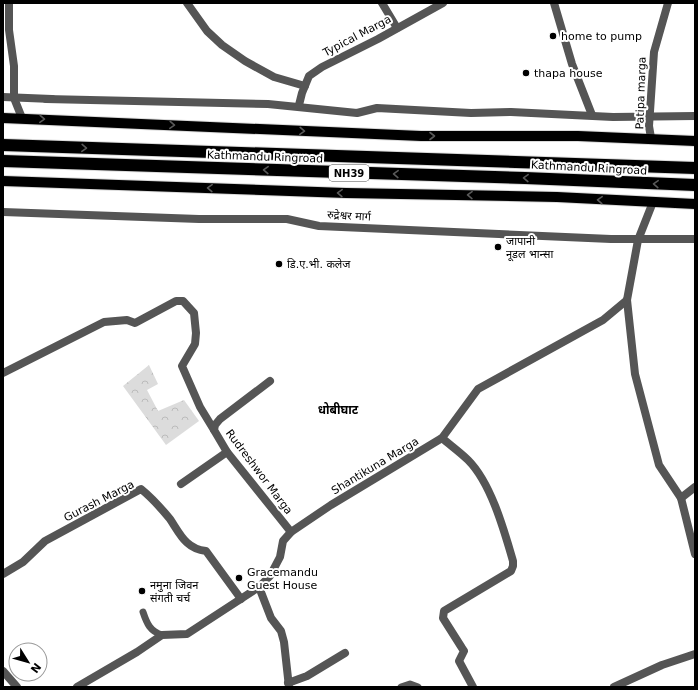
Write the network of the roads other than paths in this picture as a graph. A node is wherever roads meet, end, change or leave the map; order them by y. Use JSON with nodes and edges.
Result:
{"nodes":[{"id":1,"x":9,"y":3,"type":"edge"},
{"id":2,"x":187,"y":3,"type":"edge"},
{"id":3,"x":382,"y":3,"type":"edge"},
{"id":4,"x":443,"y":3,"type":"edge"},
{"id":5,"x":554,"y":3,"type":"edge"},
{"id":6,"x":668,"y":3,"type":"edge"},
{"id":7,"x":398,"y":28,"type":"junction"},
{"id":8,"x":305,"y":86,"type":"junction"},
{"id":9,"x":3,"y":97,"type":"edge"},
{"id":10,"x":14,"y":98,"type":"junction"},
{"id":11,"x":300,"y":106,"type":"junction"},
{"id":12,"x":592,"y":115,"type":"junction"},
{"id":13,"x":649,"y":116,"type":"junction"},
{"id":14,"x":695,"y":116,"type":"edge"},
{"id":15,"x":3,"y":118,"type":"edge"},
{"id":16,"x":22,"y":118,"type":"junction"},
{"id":17,"x":651,"y":138,"type":"junction"},
{"id":18,"x":695,"y":141,"type":"edge"},
{"id":19,"x":3,"y":145,"type":"edge"},
{"id":20,"x":3,"y":161,"type":"edge"},
{"id":21,"x":695,"y":168,"type":"edge"},
{"id":22,"x":3,"y":181,"type":"edge"},
{"id":23,"x":695,"y":185,"type":"edge"},
{"id":24,"x":653,"y":202,"type":"junction"},
{"id":25,"x":695,"y":204,"type":"edge"},
{"id":26,"x":3,"y":212,"type":"edge"},
{"id":27,"x":695,"y":239,"type":"edge"},
{"id":28,"x":638,"y":240,"type":"junction"},
{"id":29,"x":627,"y":300,"type":"junction"},
{"id":30,"x":3,"y":373,"type":"edge"},
{"id":31,"x":270,"y":381,"type":"dead end"},
{"id":32,"x":214,"y":427,"type":"junction"},
{"id":33,"x":442,"y":438,"type":"junction"},
{"id":34,"x":227,"y":452,"type":"junction"},
{"id":35,"x":181,"y":484,"type":"dead end"},
{"id":36,"x":695,"y":487,"type":"edge"},
{"id":37,"x":681,"y":498,"type":"junction"},
{"id":38,"x":291,"y":532,"type":"junction"},
{"id":39,"x":695,"y":554,"type":"edge"},
{"id":40,"x":3,"y":574,"type":"edge"},
{"id":41,"x":259,"y":587,"type":"junction"},
{"id":42,"x":241,"y":599,"type":"junction"},
{"id":43,"x":143,"y":612,"type":"dead end"},
{"id":44,"x":162,"y":635,"type":"junction"},
{"id":45,"x":346,"y":653,"type":"dead end"},
{"id":46,"x":695,"y":654,"type":"edge"},
{"id":47,"x":3,"y":671,"type":"edge"},
{"id":48,"x":288,"y":685,"type":"edge"},
{"id":49,"x":17,"y":687,"type":"edge"},
{"id":50,"x":77,"y":687,"type":"edge"},
{"id":51,"x":401,"y":687,"type":"edge"},
{"id":52,"x":418,"y":687,"type":"edge"},
{"id":53,"x":472,"y":687,"type":"edge"},
{"id":54,"x":614,"y":687,"type":"edge"}],
"edges":[{"from":1,"to":10,"type":"street"},
{"from":2,"to":8,"type":"street"},
{"from":3,"to":7,"type":"street"},
{"from":4,"to":7,"type":"street","name":"Typical Marga"},
{"from":5,"to":12,"type":"street"},
{"from":6,"to":13,"type":"street","name":"Patipa marga"},
{"from":7,"to":8,"type":"street","name":"Typical Marga"},
{"from":8,"to":11,"type":"street","name":"Typical Marga"},
{"from":9,"to":10,"type":"street"},
{"from":10,"to":11,"type":"street"},
{"from":10,"to":16,"type":"street"},
{"from":11,"to":12,"type":"street"},
{"from":12,"to":13,"type":"street"},
{"from":13,"to":14,"type":"street"},
{"from":13,"to":17,"type":"street","name":"Patipa marga"},
{"from":15,"to":16,"type":"main road"},
{"from":16,"to":17,"type":"main road","one_way":true},
{"from":17,"to":18,"type":"main road"},
{"from":19,"to":21,"type":"highway","name":"Kathmandu Ringroad","number":"NH39","one_way":true},
{"from":23,"to":20,"type":"highway","name":"Kathmandu Ringroad","number":"NH39","one_way":true},
{"from":24,"to":22,"type":"main road","one_way":true},
{"from":24,"to":25,"type":"main road"},
{"from":24,"to":28,"type":"street"},
{"from":26,"to":28,"type":"street","name":"रुद्रेश्वर मार्ग"},
{"from":27,"to":28,"type":"street","name":"रुद्रेश्वर मार्ग"},
{"from":28,"to":29,"type":"street"},
{"from":29,"to":33,"type":"street","name":"Shantikuna Marga"},
{"from":29,"to":37,"type":"street"},
{"from":30,"to":32,"type":"street","name":"Rudreshwor Marga"},
{"from":31,"to":32,"type":"street"},
{"from":32,"to":34,"type":"street","name":"Rudreshwor Marga"},
{"from":33,"to":38,"type":"street","name":"Shantikuna Marga"},
{"from":33,"to":53,"type":"street"},
{"from":34,"to":35,"type":"street"},
{"from":34,"to":38,"type":"street","name":"Rudreshwor Marga"},
{"from":36,"to":37,"type":"street"},
{"from":37,"to":39,"type":"street"},
{"from":38,"to":41,"type":"street","name":"Shantikuna Marga"},
{"from":40,"to":42,"type":"street","name":"Gurash Marga"},
{"from":41,"to":42,"type":"street","name":"Shantikuna Marga"},
{"from":41,"to":48,"type":"street"},
{"from":42,"to":44,"type":"street","name":"Shantikuna Marga"},
{"from":43,"to":44,"type":"lane"},
{"from":44,"to":50,"type":"street"},
{"from":45,"to":48,"type":"street"},
{"from":46,"to":54,"type":"street"},
{"from":47,"to":49,"type":"street"},
{"from":51,"to":52,"type":"lane"}]}
